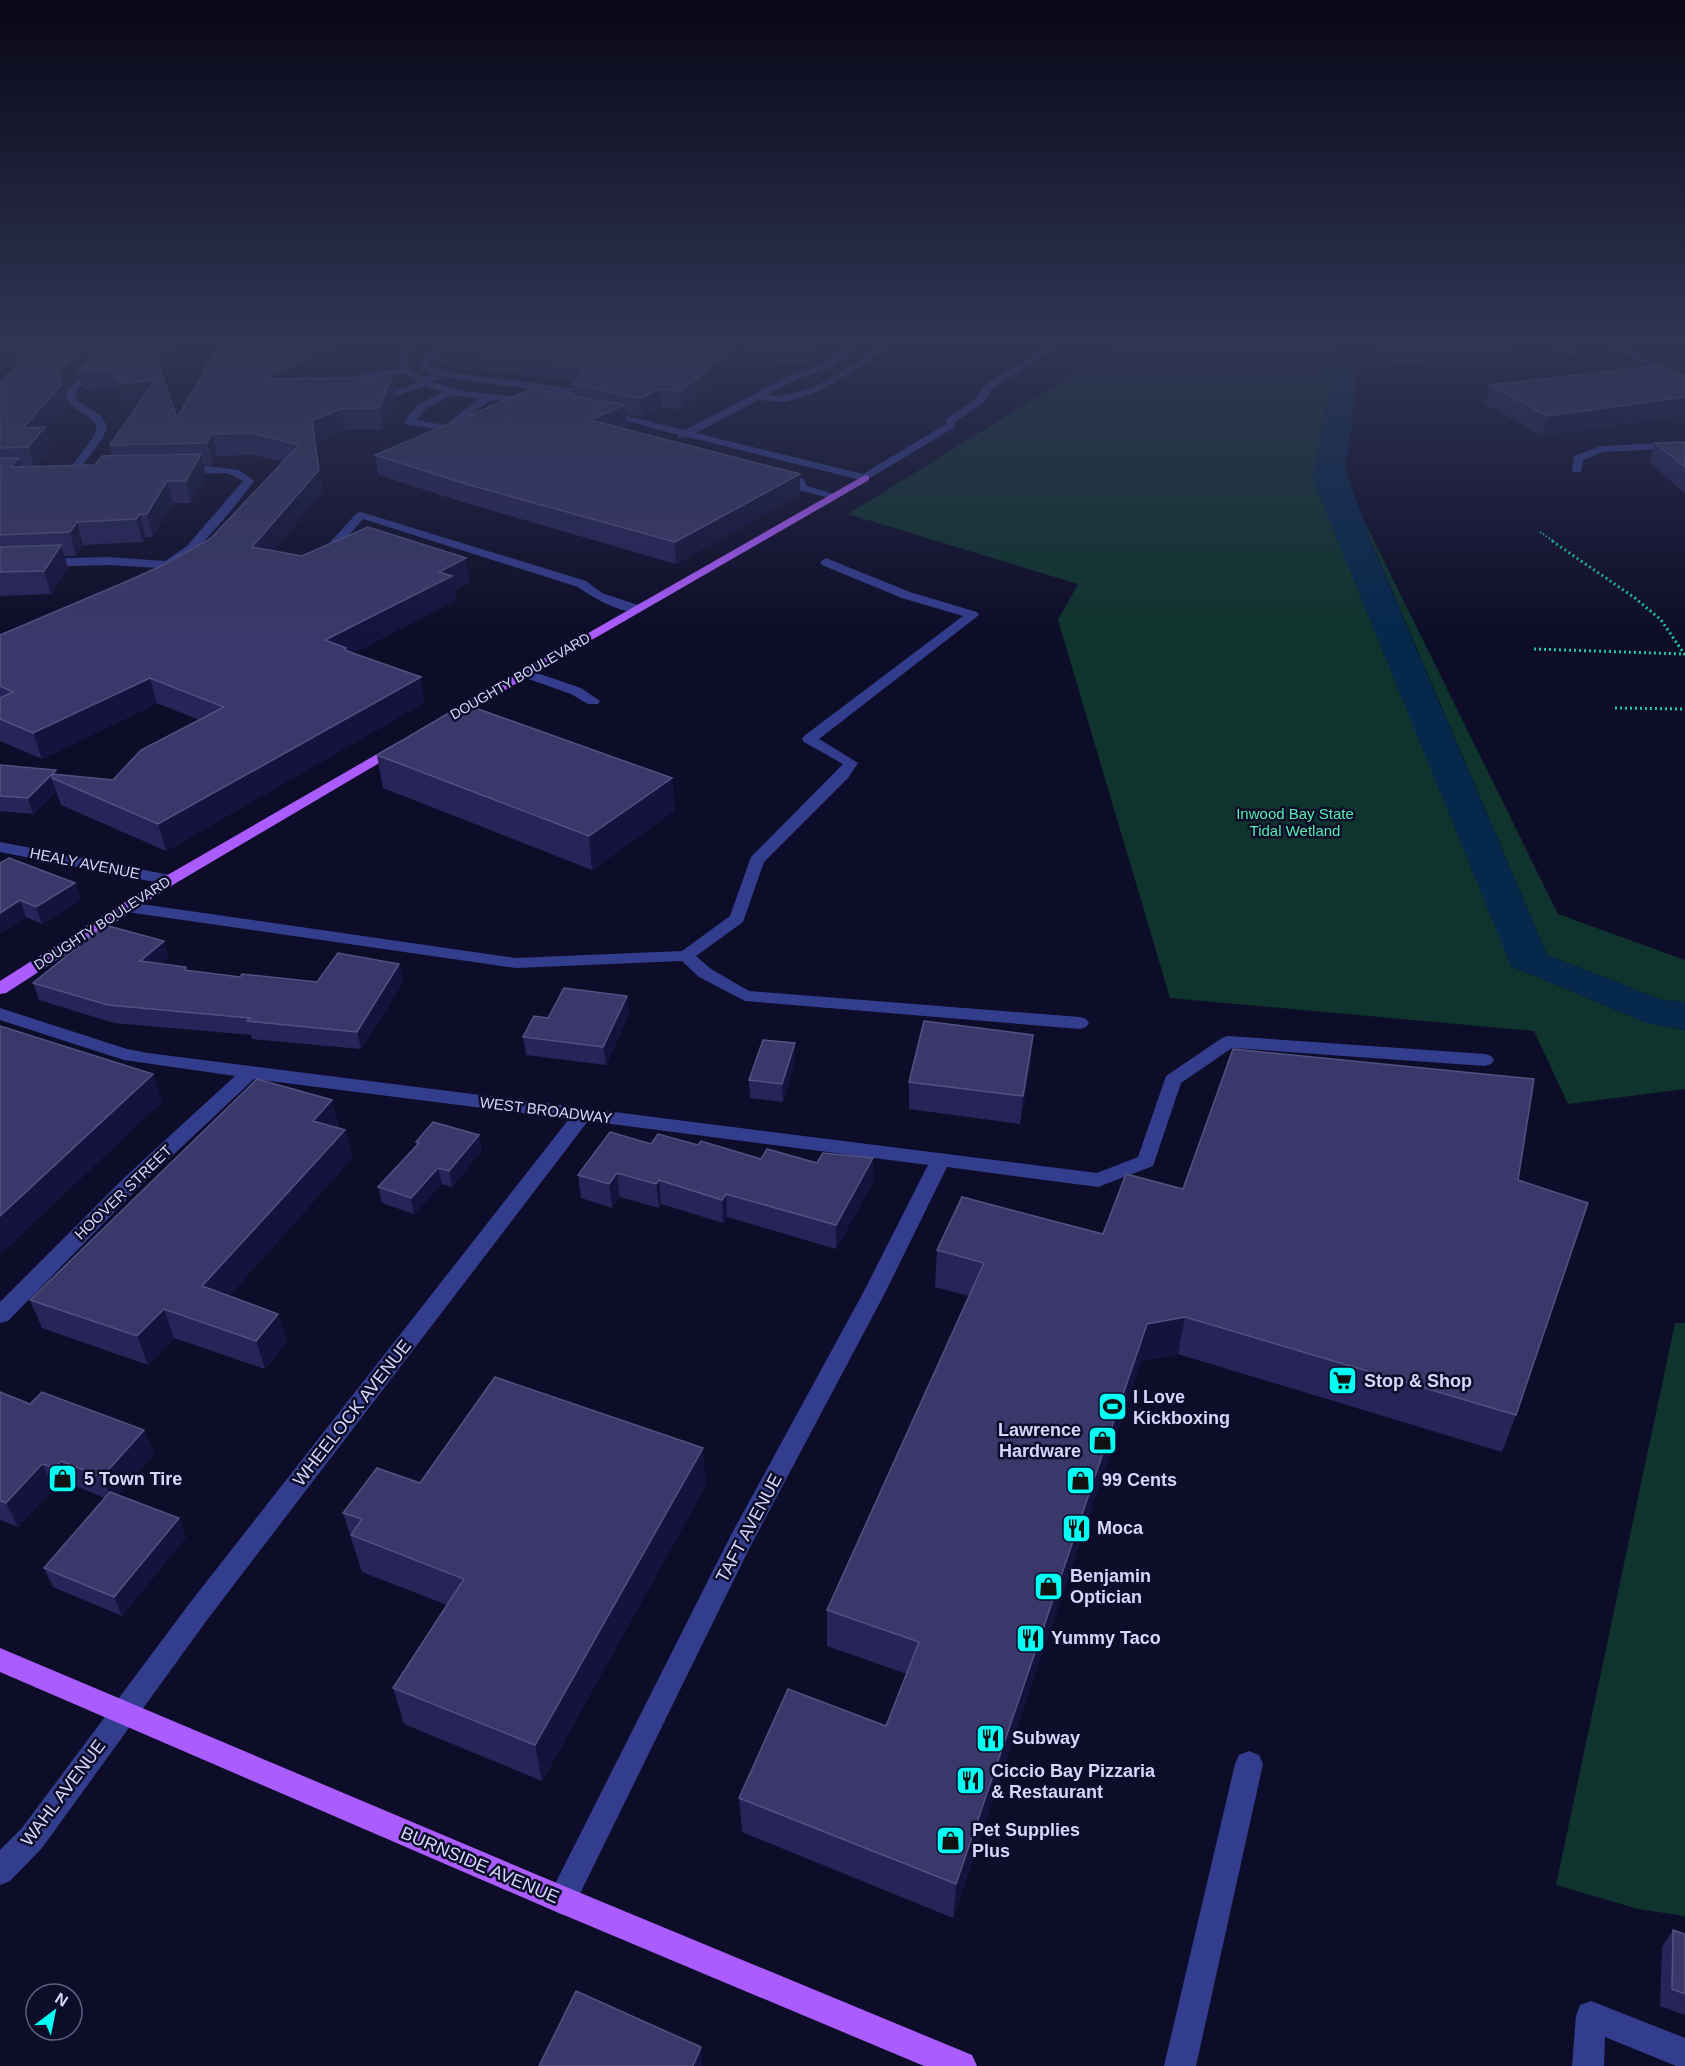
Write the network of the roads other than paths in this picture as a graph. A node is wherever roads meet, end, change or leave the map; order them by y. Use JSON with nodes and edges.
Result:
{"nodes":[{"id":1,"x":96,"y":439,"type":"edge"},
{"id":2,"x":675,"y":439,"type":"edge"},
{"id":3,"x":711,"y":439,"type":"edge"},
{"id":4,"x":928,"y":439,"type":"edge"},
{"id":5,"x":717,"y":441,"type":"junction"},
{"id":6,"x":670,"y":442,"type":"edge"},
{"id":7,"x":1685,"y":445,"type":"edge"},
{"id":8,"x":699,"y":450,"type":"edge"},
{"id":9,"x":1577,"y":470,"type":"dead end"},
{"id":10,"x":165,"y":472,"type":"edge"},
{"id":11,"x":765,"y":472,"type":"edge"},
{"id":12,"x":71,"y":474,"type":"edge"},
{"id":13,"x":866,"y":478,"type":"junction"},
{"id":14,"x":834,"y":496,"type":"junction"},
{"id":15,"x":439,"y":539,"type":"junction"},
{"id":16,"x":429,"y":552,"type":"edge"},
{"id":17,"x":484,"y":553,"type":"junction"},
{"id":18,"x":462,"y":557,"type":"edge"},
{"id":19,"x":826,"y":562,"type":"dead end"},
{"id":20,"x":0,"y":564,"type":"edge"},
{"id":21,"x":170,"y":565,"type":"junction"},
{"id":22,"x":315,"y":566,"type":"edge"},
{"id":23,"x":143,"y":578,"type":"edge"},
{"id":24,"x":637,"y":609,"type":"junction"},
{"id":25,"x":525,"y":673,"type":"junction"},
{"id":26,"x":593,"y":701,"type":"dead end"},
{"id":27,"x":438,"y":723,"type":"edge"},
{"id":28,"x":408,"y":741,"type":"edge"},
{"id":29,"x":0,"y":847,"type":"edge"},
{"id":30,"x":170,"y":880,"type":"junction"},
{"id":31,"x":127,"y":907,"type":"junction"},
{"id":32,"x":686,"y":956,"type":"junction"},
{"id":33,"x":0,"y":989,"type":"edge"},
{"id":34,"x":0,"y":1014,"type":"edge"},
{"id":35,"x":1080,"y":1023,"type":"dead end"},
{"id":36,"x":1485,"y":1060,"type":"dead end"},
{"id":37,"x":249,"y":1072,"type":"junction"},
{"id":38,"x":583,"y":1114,"type":"junction"},
{"id":39,"x":941,"y":1159,"type":"junction"},
{"id":40,"x":0,"y":1315,"type":"edge"},
{"id":41,"x":0,"y":1660,"type":"edge"},
{"id":42,"x":124,"y":1713,"type":"junction"},
{"id":43,"x":1249,"y":1764,"type":"dead end"},
{"id":44,"x":0,"y":1871,"type":"edge"},
{"id":45,"x":562,"y":1900,"type":"junction"},
{"id":46,"x":1685,"y":2054,"type":"edge"},
{"id":47,"x":961,"y":2066,"type":"edge"},
{"id":48,"x":1180,"y":2066,"type":"edge"},
{"id":49,"x":1588,"y":2066,"type":"edge"}],
"edges":[{"from":1,"to":12,"type":"street"},
{"from":2,"to":6,"type":"street"},
{"from":3,"to":5,"type":"street"},
{"from":4,"to":13,"type":"street","name":"DOUGHTY BOULEVARD"},
{"from":5,"to":8,"type":"street"},
{"from":5,"to":13,"type":"street"},
{"from":7,"to":9,"type":"street"},
{"from":10,"to":21,"type":"street"},
{"from":11,"to":14,"type":"street"},
{"from":13,"to":14,"type":"main road","name":"DOUGHTY BOULEVARD"},
{"from":14,"to":24,"type":"main road","name":"DOUGHTY BOULEVARD"},
{"from":15,"to":16,"type":"street"},
{"from":15,"to":17,"type":"street"},
{"from":15,"to":22,"type":"street"},
{"from":17,"to":18,"type":"street"},
{"from":17,"to":24,"type":"street"},
{"from":19,"to":32,"type":"street"},
{"from":20,"to":21,"type":"street"},
{"from":21,"to":23,"type":"street"},
{"from":24,"to":25,"type":"main road","name":"DOUGHTY BOULEVARD"},
{"from":25,"to":26,"type":"street"},
{"from":25,"to":27,"type":"main road","name":"DOUGHTY BOULEVARD"},
{"from":28,"to":30,"type":"main road","name":"DOUGHTY BOULEVARD"},
{"from":29,"to":30,"type":"street","name":"HEALY AVENUE"},
{"from":30,"to":31,"type":"main road","name":"DOUGHTY BOULEVARD"},
{"from":31,"to":32,"type":"street"},
{"from":31,"to":33,"type":"main road","name":"DOUGHTY BOULEVARD"},
{"from":32,"to":35,"type":"street"},
{"from":34,"to":37,"type":"street","name":"WEST BROADWAY"},
{"from":36,"to":39,"type":"street","name":"WEST BROADWAY"},
{"from":37,"to":38,"type":"street","name":"WEST BROADWAY"},
{"from":37,"to":40,"type":"street","name":"HOOVER STREET"},
{"from":38,"to":39,"type":"street","name":"WEST BROADWAY"},
{"from":38,"to":42,"type":"street","name":"WHEELOCK AVENUE"},
{"from":39,"to":45,"type":"street","name":"TAFT AVENUE"},
{"from":41,"to":42,"type":"main road","name":"BURNSIDE AVENUE"},
{"from":42,"to":44,"type":"street","name":"WAHL AVENUE"},
{"from":42,"to":45,"type":"main road","name":"BURNSIDE AVENUE"},
{"from":43,"to":48,"type":"street"},
{"from":45,"to":47,"type":"main road","name":"BURNSIDE AVENUE"},
{"from":46,"to":49,"type":"street"}]}
